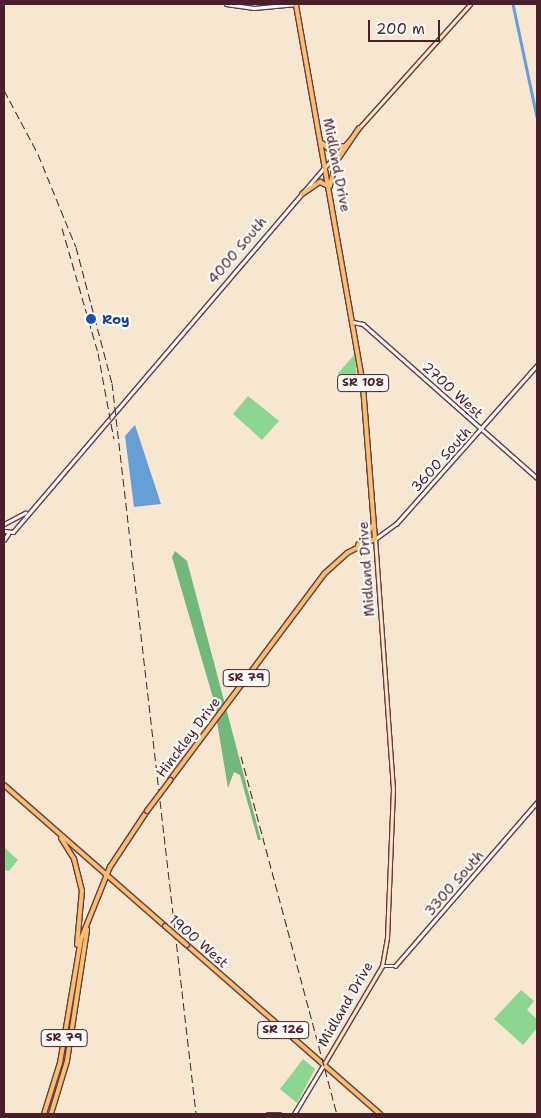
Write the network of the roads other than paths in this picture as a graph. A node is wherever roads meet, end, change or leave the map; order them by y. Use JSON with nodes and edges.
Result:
{"nodes":[{"id":1,"x":226,"y":4,"type":"edge"},
{"id":2,"x":296,"y":4,"type":"edge"},
{"id":3,"x":470,"y":4,"type":"edge"},
{"id":4,"x":359,"y":128,"type":"junction"},
{"id":5,"x":320,"y":141,"type":"junction"},
{"id":6,"x":343,"y":146,"type":"junction"},
{"id":7,"x":324,"y":167,"type":"junction"},
{"id":8,"x":329,"y":188,"type":"junction"},
{"id":9,"x":302,"y":194,"type":"junction"},
{"id":10,"x":353,"y":322,"type":"junction"},
{"id":11,"x":537,"y":365,"type":"edge"},
{"id":12,"x":481,"y":429,"type":"junction"},
{"id":13,"x":537,"y":478,"type":"edge"},
{"id":14,"x":25,"y":513,"type":"junction"},
{"id":15,"x":11,"y":523,"type":"junction"},
{"id":16,"x":4,"y":524,"type":"edge"},
{"id":17,"x":374,"y":524,"type":"junction"},
{"id":18,"x":14,"y":527,"type":"junction"},
{"id":19,"x":5,"y":532,"type":"edge"},
{"id":20,"x":375,"y":539,"type":"junction"},
{"id":21,"x":4,"y":540,"type":"edge"},
{"id":22,"x":356,"y":547,"type":"junction"},
{"id":23,"x":4,"y":785,"type":"edge"},
{"id":24,"x":537,"y":802,"type":"edge"},
{"id":25,"x":59,"y":833,"type":"junction"},
{"id":26,"x":107,"y":875,"type":"junction"},
{"id":27,"x":87,"y":927,"type":"junction"},
{"id":28,"x":76,"y":960,"type":"junction"},
{"id":29,"x":382,"y":966,"type":"junction"},
{"id":30,"x":324,"y":1064,"type":"junction"},
{"id":31,"x":44,"y":1114,"type":"edge"},
{"id":32,"x":51,"y":1114,"type":"edge"},
{"id":33,"x":268,"y":1114,"type":"edge"},
{"id":34,"x":280,"y":1114,"type":"edge"},
{"id":35,"x":294,"y":1114,"type":"edge"},
{"id":36,"x":380,"y":1114,"type":"edge"}],
"edges":[{"from":1,"to":2,"type":"street"},
{"from":2,"to":5,"type":"main road","name":"Midland Drive","number":"SR 108"},
{"from":3,"to":4,"type":"main road","name":"4000 South"},
{"from":4,"to":6,"type":"main road","name":"4000 South"},
{"from":4,"to":8,"type":"main road"},
{"from":5,"to":6,"type":"main road"},
{"from":5,"to":7,"type":"main road","name":"Midland Drive","number":"SR 108"},
{"from":6,"to":7,"type":"main road","name":"4000 South"},
{"from":7,"to":8,"type":"main road","name":"Midland Drive","number":"SR 108"},
{"from":7,"to":9,"type":"street","name":"4000 South"},
{"from":8,"to":9,"type":"main road"},
{"from":8,"to":10,"type":"main road","name":"Midland Drive","number":"SR 108"},
{"from":9,"to":14,"type":"street","name":"4000 South"},
{"from":10,"to":12,"type":"street","name":"2700 West"},
{"from":10,"to":17,"type":"main road","name":"Midland Drive","number":"SR 108"},
{"from":11,"to":12,"type":"street","name":"3600 South"},
{"from":12,"to":13,"type":"street","name":"2700 West"},
{"from":12,"to":20,"type":"street","name":"3600 South"},
{"from":14,"to":15,"type":"street","name":"4000 South"},
{"from":14,"to":18,"type":"street","name":"4000 South"},
{"from":15,"to":16,"type":"street"},
{"from":15,"to":18,"type":"street"},
{"from":17,"to":20,"type":"main road","name":"Midland Drive","number":"SR 108"},
{"from":17,"to":22,"type":"main road"},
{"from":18,"to":19,"type":"street","name":"4000 South"},
{"from":19,"to":21,"type":"street"},
{"from":20,"to":22,"type":"main road","name":"Hinckley Drive","number":"SR 79"},
{"from":20,"to":29,"type":"main road","name":"Midland Drive","number":"SR 108"},
{"from":22,"to":26,"type":"main road","name":"Hinckley Drive","number":"SR 79","bridge":true},
{"from":23,"to":25,"type":"main road","name":"1900 West","number":"SR 126"},
{"from":24,"to":29,"type":"street","name":"3300 South"},
{"from":25,"to":26,"type":"main road","name":"1900 West","number":"SR 126"},
{"from":25,"to":28,"type":"main road"},
{"from":26,"to":27,"type":"main road","name":"Hinckley Drive","number":"SR 79"},
{"from":26,"to":30,"type":"main road","name":"1900 West","number":"SR 126","bridge":true},
{"from":27,"to":28,"type":"main road","name":"Hinckley Drive","number":"SR 79"},
{"from":27,"to":32,"type":"main road","name":"Hinckley Drive","number":"SR 79"},
{"from":28,"to":31,"type":"main road","name":"Hinckley Drive","number":"SR 79"},
{"from":29,"to":30,"type":"main road","name":"Midland Drive","number":"SR 108"},
{"from":30,"to":35,"type":"street","name":"Midland Drive"},
{"from":30,"to":36,"type":"main road","name":"1900 West","number":"SR 126"},
{"from":33,"to":34,"type":"street"}]}
